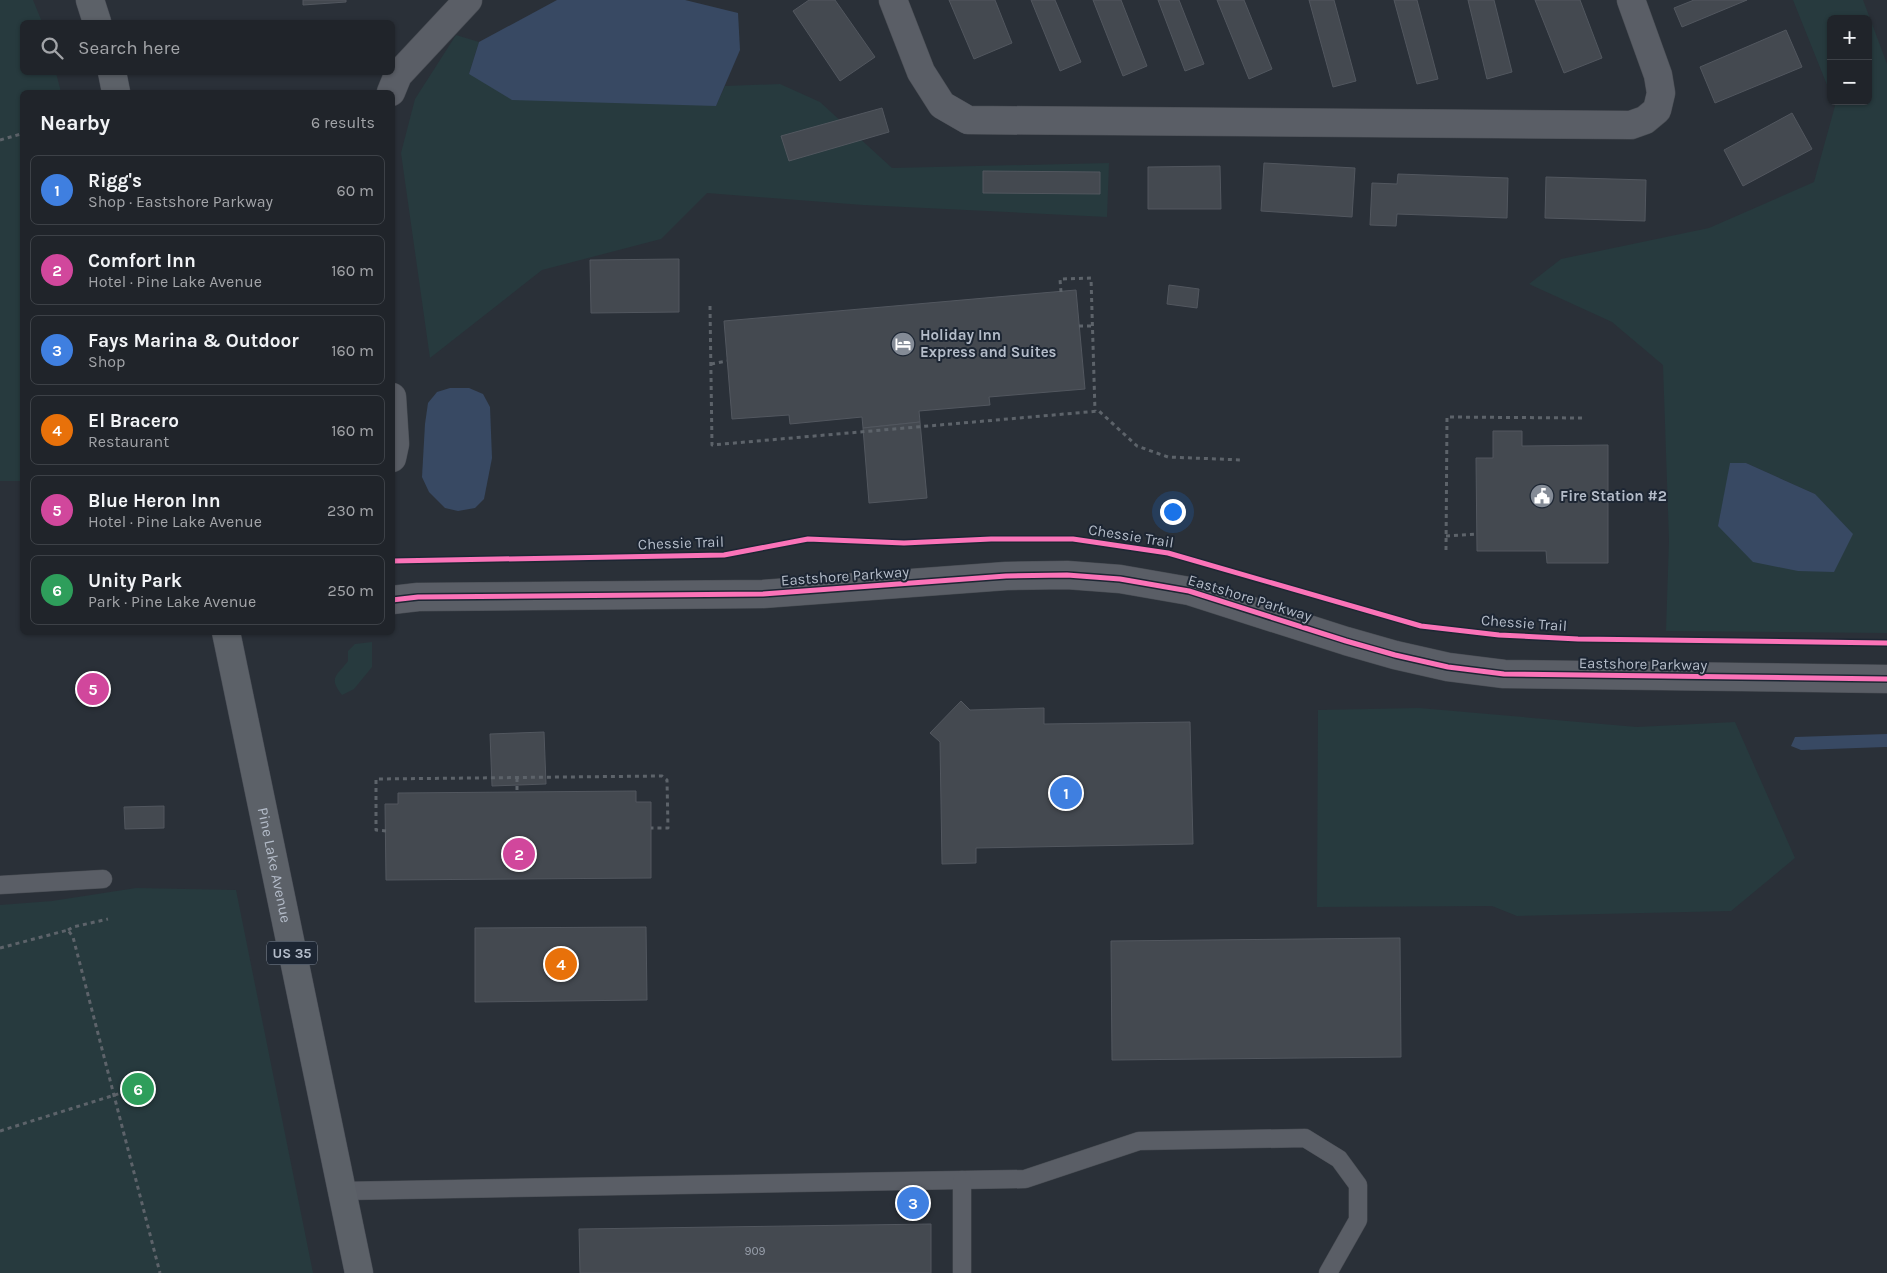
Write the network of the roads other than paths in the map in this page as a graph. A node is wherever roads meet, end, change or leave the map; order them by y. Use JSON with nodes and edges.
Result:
{"nodes":[{"id":1,"x":90,"y":0,"type":"edge"},
{"id":2,"x":468,"y":0,"type":"edge"},
{"id":3,"x":892,"y":0,"type":"edge"},
{"id":4,"x":1630,"y":0,"type":"edge"},
{"id":5,"x":96,"y":20,"type":"edge"},
{"id":6,"x":113,"y":75,"type":"edge"},
{"id":7,"x":116,"y":90,"type":"edge"},
{"id":8,"x":392,"y":90,"type":"edge"},
{"id":9,"x":395,"y":600,"type":"edge"},
{"id":10,"x":227,"y":635,"type":"edge"},
{"id":11,"x":1887,"y":679,"type":"edge"},
{"id":12,"x":102,"y":879,"type":"dead end"},
{"id":13,"x":0,"y":885,"type":"edge"},
{"id":14,"x":962,"y":1180,"type":"junction"},
{"id":15,"x":342,"y":1191,"type":"junction"},
{"id":16,"x":359,"y":1273,"type":"edge"},
{"id":17,"x":962,"y":1273,"type":"edge"},
{"id":18,"x":1328,"y":1273,"type":"edge"}],
"edges":[{"from":1,"to":5,"type":"main road"},
{"from":2,"to":8,"type":"street"},
{"from":3,"to":4,"type":"street"},
{"from":6,"to":7,"type":"main road"},
{"from":9,"to":11,"type":"street","name":"Eastshore Parkway"},
{"from":10,"to":15,"type":"main road","name":"Pine Lake Avenue","number":"US 35"},
{"from":12,"to":13,"type":"lane"},
{"from":14,"to":15,"type":"lane"},
{"from":14,"to":17,"type":"lane"},
{"from":14,"to":18,"type":"lane"},
{"from":15,"to":16,"type":"main road","name":"Pine Lake Avenue","number":"US 35"}]}
